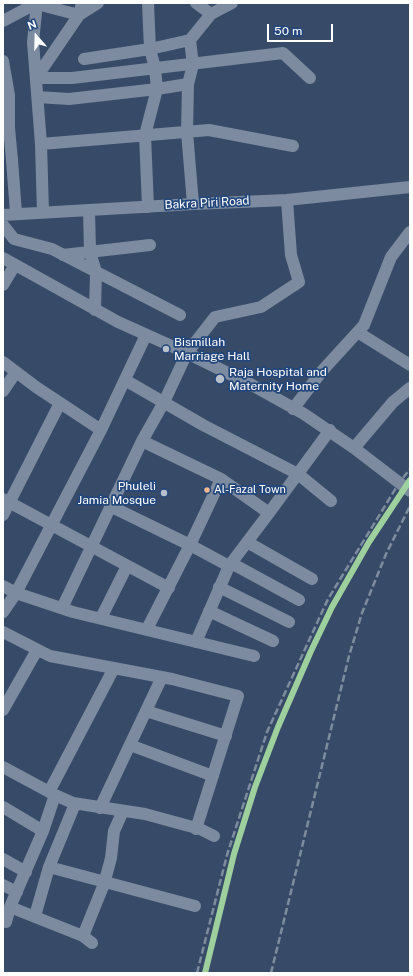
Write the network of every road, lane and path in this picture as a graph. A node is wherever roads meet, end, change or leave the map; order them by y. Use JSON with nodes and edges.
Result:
{"nodes":[{"id":1,"x":37,"y":3,"type":"edge"},
{"id":2,"x":82,"y":3,"type":"edge"},
{"id":3,"x":98,"y":3,"type":"edge"},
{"id":4,"x":148,"y":3,"type":"edge"},
{"id":5,"x":196,"y":3,"type":"edge"},
{"id":6,"x":218,"y":3,"type":"edge"},
{"id":7,"x":232,"y":3,"type":"edge"},
{"id":8,"x":211,"y":14,"type":"junction"},
{"id":9,"x":78,"y":15,"type":"junction"},
{"id":10,"x":3,"y":21,"type":"edge"},
{"id":11,"x":190,"y":40,"type":"junction"},
{"id":12,"x":150,"y":49,"type":"junction"},
{"id":13,"x":84,"y":59,"type":"dead end"},
{"id":14,"x":3,"y":60,"type":"edge"},
{"id":15,"x":193,"y":64,"type":"junction"},
{"id":16,"x":155,"y":68,"type":"junction"},
{"id":17,"x":36,"y":78,"type":"junction"},
{"id":18,"x":310,"y":78,"type":"dead end"},
{"id":19,"x":188,"y":84,"type":"junction"},
{"id":20,"x":157,"y":89,"type":"junction"},
{"id":21,"x":38,"y":97,"type":"junction"},
{"id":22,"x":187,"y":132,"type":"junction"},
{"id":23,"x":145,"y":135,"type":"junction"},
{"id":24,"x":41,"y":144,"type":"junction"},
{"id":25,"x":293,"y":146,"type":"dead end"},
{"id":26,"x":410,"y":186,"type":"edge"},
{"id":27,"x":287,"y":200,"type":"junction"},
{"id":28,"x":193,"y":204,"type":"junction"},
{"id":29,"x":148,"y":207,"type":"junction"},
{"id":30,"x":89,"y":211,"type":"junction"},
{"id":31,"x":43,"y":212,"type":"junction"},
{"id":32,"x":16,"y":214,"type":"junction"},
{"id":33,"x":3,"y":215,"type":"edge"},
{"id":34,"x":3,"y":225,"type":"edge"},
{"id":35,"x":409,"y":234,"type":"edge"},
{"id":36,"x":150,"y":245,"type":"dead end"},
{"id":37,"x":90,"y":252,"type":"junction"},
{"id":38,"x":63,"y":255,"type":"junction"},
{"id":39,"x":3,"y":258,"type":"edge"},
{"id":40,"x":15,"y":265,"type":"junction"},
{"id":41,"x":96,"y":272,"type":"junction"},
{"id":42,"x":3,"y":285,"type":"edge"},
{"id":43,"x":95,"y":310,"type":"junction"},
{"id":44,"x":180,"y":315,"type":"dead end"},
{"id":45,"x":358,"y":333,"type":"junction"},
{"id":46,"x":146,"y":335,"type":"junction"},
{"id":47,"x":187,"y":353,"type":"junction"},
{"id":48,"x":3,"y":362,"type":"edge"},
{"id":49,"x":410,"y":365,"type":"edge"},
{"id":50,"x":16,"y":372,"type":"junction"},
{"id":51,"x":125,"y":380,"type":"junction"},
{"id":52,"x":410,"y":388,"type":"edge"},
{"id":53,"x":3,"y":391,"type":"edge"},
{"id":54,"x":164,"y":402,"type":"junction"},
{"id":55,"x":60,"y":403,"type":"junction"},
{"id":56,"x":293,"y":409,"type":"junction"},
{"id":57,"x":101,"y":430,"type":"junction"},
{"id":58,"x":330,"y":430,"type":"junction"},
{"id":59,"x":142,"y":441,"type":"junction"},
{"id":60,"x":354,"y":448,"type":"junction"},
{"id":61,"x":298,"y":474,"type":"junction"},
{"id":62,"x":221,"y":479,"type":"junction"},
{"id":63,"x":410,"y":491,"type":"edge"},
{"id":64,"x":7,"y":501,"type":"edge"},
{"id":65,"x":331,"y":501,"type":"dead end"},
{"id":66,"x":110,"y":506,"type":"junction"},
{"id":67,"x":269,"y":513,"type":"junction"},
{"id":68,"x":3,"y":515,"type":"edge"},
{"id":69,"x":51,"y":525,"type":"junction"},
{"id":70,"x":247,"y":542,"type":"junction"},
{"id":71,"x":190,"y":544,"type":"junction"},
{"id":72,"x":91,"y":546,"type":"junction"},
{"id":73,"x":230,"y":564,"type":"junction"},
{"id":74,"x":127,"y":566,"type":"junction"},
{"id":75,"x":312,"y":579,"type":"dead end"},
{"id":76,"x":3,"y":586,"type":"edge"},
{"id":77,"x":219,"y":587,"type":"junction"},
{"id":78,"x":169,"y":588,"type":"junction"},
{"id":79,"x":16,"y":593,"type":"junction"},
{"id":80,"x":299,"y":600,"type":"dead end"},
{"id":81,"x":62,"y":608,"type":"junction"},
{"id":82,"x":209,"y":611,"type":"junction"},
{"id":83,"x":3,"y":612,"type":"edge"},
{"id":84,"x":101,"y":618,"type":"junction"},
{"id":85,"x":289,"y":622,"type":"dead end"},
{"id":86,"x":147,"y":629,"type":"junction"},
{"id":87,"x":3,"y":632,"type":"edge"},
{"id":88,"x":273,"y":641,"type":"dead end"},
{"id":89,"x":196,"y":642,"type":"junction"},
{"id":90,"x":36,"y":650,"type":"junction"},
{"id":91,"x":254,"y":656,"type":"dead end"},
{"id":92,"x":114,"y":668,"type":"junction"},
{"id":93,"x":162,"y":677,"type":"junction"},
{"id":94,"x":3,"y":710,"type":"edge"},
{"id":95,"x":146,"y":711,"type":"junction"},
{"id":96,"x":226,"y":736,"type":"junction"},
{"id":97,"x":130,"y":745,"type":"junction"},
{"id":98,"x":3,"y":768,"type":"edge"},
{"id":99,"x":213,"y":776,"type":"junction"},
{"id":100,"x":52,"y":794,"type":"junction"},
{"id":101,"x":75,"y":804,"type":"junction"},
{"id":102,"x":3,"y":807,"type":"edge"},
{"id":103,"x":100,"y":808,"type":"junction"},
{"id":104,"x":123,"y":811,"type":"junction"},
{"id":105,"x":196,"y":828,"type":"junction"},
{"id":106,"x":43,"y":830,"type":"junction"},
{"id":107,"x":214,"y":836,"type":"dead end"},
{"id":108,"x":3,"y":859,"type":"edge"},
{"id":109,"x":49,"y":867,"type":"junction"},
{"id":110,"x":26,"y":872,"type":"junction"},
{"id":111,"x":105,"y":882,"type":"junction"},
{"id":112,"x":3,"y":885,"type":"edge"},
{"id":113,"x":16,"y":892,"type":"junction"},
{"id":114,"x":195,"y":906,"type":"dead end"},
{"id":115,"x":10,"y":907,"type":"junction"},
{"id":116,"x":35,"y":916,"type":"junction"},
{"id":117,"x":6,"y":922,"type":"dead end"}],
"edges":[{"from":1,"to":9,"type":"street"},
{"from":1,"to":10,"type":"street"},
{"from":1,"to":17,"type":"street"},
{"from":2,"to":9,"type":"street"},
{"from":3,"to":9,"type":"street"},
{"from":4,"to":12,"type":"street"},
{"from":5,"to":8,"type":"street"},
{"from":6,"to":8,"type":"street"},
{"from":7,"to":8,"type":"street"},
{"from":8,"to":11,"type":"street"},
{"from":9,"to":17,"type":"street"},
{"from":11,"to":12,"type":"street"},
{"from":11,"to":15,"type":"street"},
{"from":12,"to":13,"type":"street"},
{"from":12,"to":16,"type":"street"},
{"from":14,"to":32,"type":"street"},
{"from":15,"to":16,"type":"street"},
{"from":15,"to":18,"type":"street"},
{"from":15,"to":19,"type":"street"},
{"from":16,"to":17,"type":"street"},
{"from":16,"to":20,"type":"street"},
{"from":17,"to":21,"type":"street"},
{"from":19,"to":20,"type":"street"},
{"from":19,"to":22,"type":"street"},
{"from":20,"to":21,"type":"street"},
{"from":20,"to":23,"type":"street"},
{"from":21,"to":24,"type":"street"},
{"from":22,"to":23,"type":"street"},
{"from":22,"to":25,"type":"street"},
{"from":22,"to":28,"type":"street"},
{"from":23,"to":24,"type":"street"},
{"from":23,"to":29,"type":"street"},
{"from":24,"to":31,"type":"street"},
{"from":26,"to":27,"type":"street","name":"Bakra Piri Road"},
{"from":27,"to":28,"type":"street","name":"Bakra Piri Road"},
{"from":27,"to":47,"type":"street"},
{"from":28,"to":29,"type":"street","name":"Bakra Piri Road"},
{"from":29,"to":30,"type":"street","name":"Bakra Piri Road"},
{"from":30,"to":31,"type":"street","name":"Bakra Piri Road"},
{"from":30,"to":37,"type":"street"},
{"from":31,"to":32,"type":"street","name":"Bakra Piri Road"},
{"from":32,"to":33,"type":"street","name":"Bakra Piri Road"},
{"from":34,"to":38,"type":"street"},
{"from":35,"to":45,"type":"street"},
{"from":36,"to":37,"type":"street"},
{"from":37,"to":38,"type":"street"},
{"from":37,"to":41,"type":"street"},
{"from":38,"to":41,"type":"street"},
{"from":39,"to":40,"type":"street"},
{"from":40,"to":42,"type":"street"},
{"from":40,"to":43,"type":"street"},
{"from":41,"to":43,"type":"street"},
{"from":41,"to":44,"type":"street"},
{"from":43,"to":46,"type":"street"},
{"from":45,"to":49,"type":"street"},
{"from":45,"to":56,"type":"street"},
{"from":46,"to":47,"type":"street"},
{"from":46,"to":51,"type":"street"},
{"from":47,"to":54,"type":"street"},
{"from":47,"to":56,"type":"street"},
{"from":48,"to":50,"type":"street"},
{"from":50,"to":53,"type":"street"},
{"from":50,"to":55,"type":"street"},
{"from":51,"to":54,"type":"street"},
{"from":51,"to":57,"type":"street"},
{"from":52,"to":60,"type":"street"},
{"from":54,"to":59,"type":"street"},
{"from":54,"to":61,"type":"street"},
{"from":55,"to":57,"type":"street"},
{"from":55,"to":64,"type":"street"},
{"from":56,"to":58,"type":"street"},
{"from":57,"to":69,"type":"street"},
{"from":58,"to":60,"type":"street"},
{"from":58,"to":61,"type":"street"},
{"from":59,"to":62,"type":"street"},
{"from":59,"to":66,"type":"street"},
{"from":60,"to":63,"type":"street"},
{"from":61,"to":65,"type":"street"},
{"from":61,"to":67,"type":"street"},
{"from":62,"to":67,"type":"street"},
{"from":62,"to":71,"type":"street"},
{"from":64,"to":68,"type":"street"},
{"from":64,"to":69,"type":"street"},
{"from":66,"to":71,"type":"street"},
{"from":66,"to":72,"type":"street"},
{"from":67,"to":70,"type":"street"},
{"from":69,"to":72,"type":"street"},
{"from":69,"to":79,"type":"street"},
{"from":70,"to":73,"type":"street"},
{"from":70,"to":75,"type":"street"},
{"from":71,"to":73,"type":"street"},
{"from":71,"to":78,"type":"street"},
{"from":72,"to":74,"type":"street"},
{"from":72,"to":81,"type":"street"},
{"from":73,"to":77,"type":"street"},
{"from":73,"to":80,"type":"street"},
{"from":74,"to":78,"type":"street"},
{"from":74,"to":84,"type":"street"},
{"from":76,"to":79,"type":"street"},
{"from":77,"to":82,"type":"street"},
{"from":77,"to":85,"type":"street"},
{"from":78,"to":86,"type":"street"},
{"from":79,"to":81,"type":"street"},
{"from":79,"to":83,"type":"street"},
{"from":81,"to":84,"type":"street"},
{"from":82,"to":88,"type":"street"},
{"from":82,"to":89,"type":"street"},
{"from":84,"to":86,"type":"street"},
{"from":86,"to":89,"type":"street"},
{"from":87,"to":90,"type":"street"},
{"from":89,"to":91,"type":"street"},
{"from":90,"to":92,"type":"street"},
{"from":90,"to":94,"type":"street"},
{"from":92,"to":93,"type":"street"},
{"from":92,"to":100,"type":"street"},
{"from":93,"to":95,"type":"street"},
{"from":93,"to":96,"type":"street"},
{"from":95,"to":96,"type":"street"},
{"from":95,"to":97,"type":"street"},
{"from":96,"to":99,"type":"street"},
{"from":97,"to":99,"type":"street"},
{"from":97,"to":103,"type":"street"},
{"from":98,"to":100,"type":"street"},
{"from":99,"to":105,"type":"street"},
{"from":100,"to":101,"type":"street"},
{"from":100,"to":106,"type":"street"},
{"from":101,"to":103,"type":"street"},
{"from":101,"to":109,"type":"street"},
{"from":102,"to":106,"type":"street"},
{"from":103,"to":104,"type":"street"},
{"from":104,"to":105,"type":"street"},
{"from":104,"to":111,"type":"street"},
{"from":105,"to":107,"type":"street"},
{"from":106,"to":110,"type":"street"},
{"from":108,"to":110,"type":"street"},
{"from":109,"to":111,"type":"street"},
{"from":109,"to":116,"type":"street"},
{"from":110,"to":113,"type":"street"},
{"from":111,"to":114,"type":"street"},
{"from":111,"to":116,"type":"street"},
{"from":112,"to":113,"type":"street"},
{"from":113,"to":115,"type":"street"},
{"from":115,"to":116,"type":"street"},
{"from":115,"to":117,"type":"street"}]}
